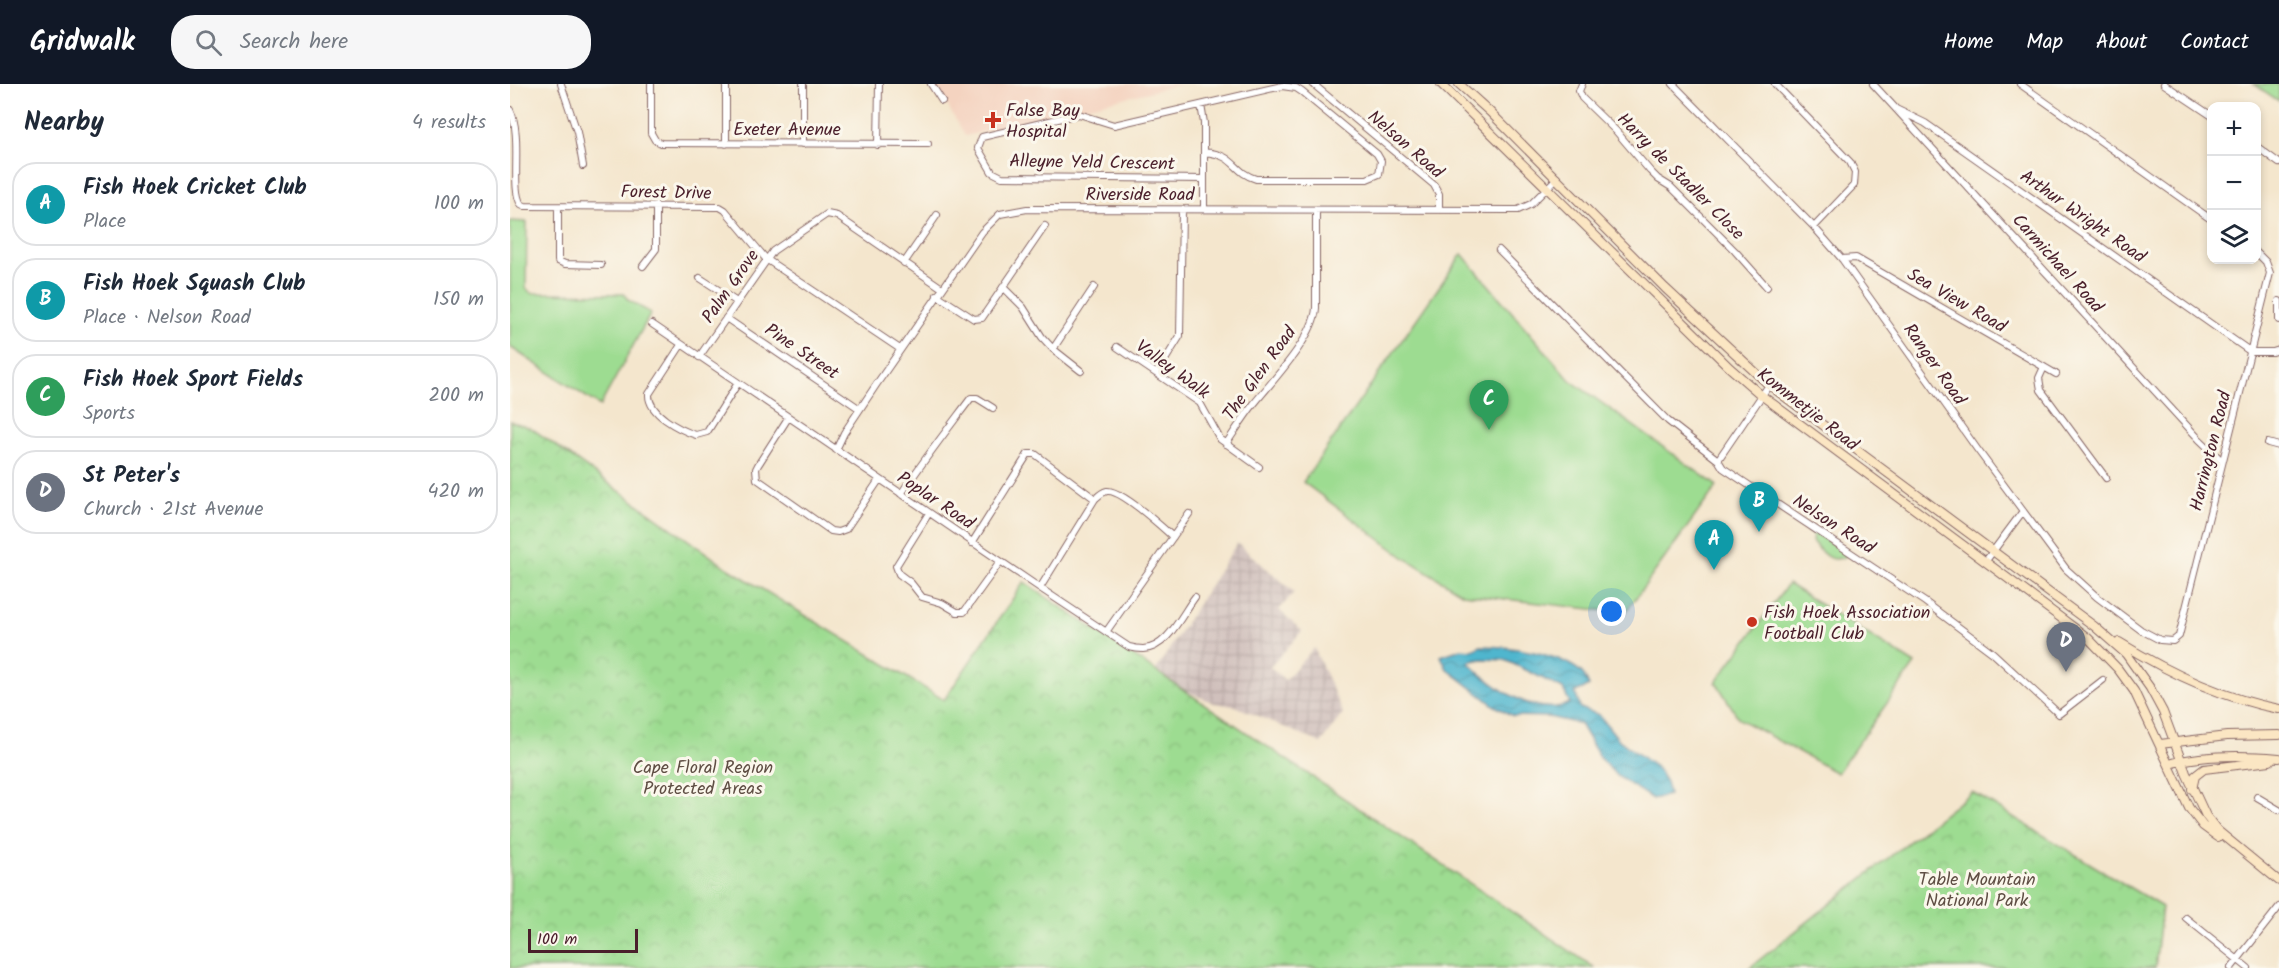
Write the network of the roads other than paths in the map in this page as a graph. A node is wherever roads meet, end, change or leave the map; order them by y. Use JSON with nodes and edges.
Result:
{"nodes":[{"id":1,"x":561,"y":84,"type":"edge"},
{"id":2,"x":651,"y":84,"type":"edge"},
{"id":3,"x":726,"y":84,"type":"edge"},
{"id":4,"x":803,"y":84,"type":"edge"},
{"id":5,"x":879,"y":84,"type":"edge"},
{"id":6,"x":932,"y":84,"type":"edge"},
{"id":7,"x":1312,"y":84,"type":"edge"},
{"id":8,"x":1441,"y":84,"type":"edge"},
{"id":9,"x":1459,"y":84,"type":"edge"},
{"id":10,"x":1582,"y":84,"type":"edge"},
{"id":11,"x":1673,"y":84,"type":"edge"},
{"id":12,"x":1775,"y":84,"type":"edge"},
{"id":13,"x":1873,"y":84,"type":"edge"},
{"id":14,"x":2020,"y":84,"type":"edge"},
{"id":15,"x":2164,"y":84,"type":"edge"},
{"id":16,"x":942,"y":101,"type":"dead end"},
{"id":17,"x":1201,"y":105,"type":"junction"},
{"id":18,"x":1896,"y":109,"type":"junction"},
{"id":19,"x":510,"y":110,"type":"edge"},
{"id":20,"x":2207,"y":113,"type":"edge"},
{"id":21,"x":726,"y":144,"type":"junction"},
{"id":22,"x":803,"y":144,"type":"junction"},
{"id":23,"x":928,"y":144,"type":"dead end"},
{"id":24,"x":879,"y":145,"type":"junction"},
{"id":25,"x":2261,"y":150,"type":"edge"},
{"id":26,"x":1204,"y":152,"type":"junction"},
{"id":27,"x":2279,"y":163,"type":"edge"},
{"id":28,"x":583,"y":166,"type":"dead end"},
{"id":29,"x":1204,"y":178,"type":"junction"},
{"id":30,"x":1557,"y":178,"type":"junction"},
{"id":31,"x":1547,"y":189,"type":"junction"},
{"id":32,"x":656,"y":206,"type":"junction"},
{"id":33,"x":558,"y":207,"type":"junction"},
{"id":34,"x":1204,"y":209,"type":"junction"},
{"id":35,"x":1182,"y":210,"type":"junction"},
{"id":36,"x":1439,"y":210,"type":"junction"},
{"id":37,"x":1316,"y":211,"type":"junction"},
{"id":38,"x":937,"y":215,"type":"dead end"},
{"id":39,"x":2207,"y":217,"type":"edge"},
{"id":40,"x":1045,"y":226,"type":"dead end"},
{"id":41,"x":1814,"y":226,"type":"junction"},
{"id":42,"x":1499,"y":250,"type":"dead end"},
{"id":43,"x":2261,"y":257,"type":"edge"},
{"id":44,"x":766,"y":259,"type":"junction"},
{"id":45,"x":1842,"y":259,"type":"junction"},
{"id":46,"x":904,"y":263,"type":"junction"},
{"id":47,"x":601,"y":265,"type":"dead end"},
{"id":48,"x":643,"y":266,"type":"dead end"},
{"id":49,"x":700,"y":278,"type":"dead end"},
{"id":50,"x":1003,"y":287,"type":"junction"},
{"id":51,"x":1094,"y":287,"type":"dead end"},
{"id":52,"x":1767,"y":287,"type":"dead end"},
{"id":53,"x":942,"y":288,"type":"junction"},
{"id":54,"x":937,"y":295,"type":"junction"},
{"id":55,"x":2279,"y":301,"type":"edge"},
{"id":56,"x":737,"y":302,"type":"junction"},
{"id":57,"x":726,"y":318,"type":"junction"},
{"id":58,"x":2279,"y":320,"type":"edge"},
{"id":59,"x":652,"y":324,"type":"dead end"},
{"id":60,"x":681,"y":345,"type":"junction"},
{"id":61,"x":1117,"y":347,"type":"dead end"},
{"id":62,"x":900,"y":349,"type":"junction"},
{"id":63,"x":1053,"y":349,"type":"junction"},
{"id":64,"x":2279,"y":350,"type":"edge"},
{"id":65,"x":2251,"y":352,"type":"junction"},
{"id":66,"x":699,"y":357,"type":"junction"},
{"id":67,"x":2044,"y":367,"type":"junction"},
{"id":68,"x":1081,"y":371,"type":"dead end"},
{"id":69,"x":1157,"y":373,"type":"junction"},
{"id":70,"x":2056,"y":374,"type":"dead end"},
{"id":71,"x":738,"y":383,"type":"junction"},
{"id":72,"x":1769,"y":385,"type":"junction"},
{"id":73,"x":1761,"y":395,"type":"junction"},
{"id":74,"x":993,"y":408,"type":"dead end"},
{"id":75,"x":860,"y":409,"type":"junction"},
{"id":76,"x":788,"y":418,"type":"junction"},
{"id":77,"x":2268,"y":443,"type":"dead end"},
{"id":78,"x":1226,"y":444,"type":"junction"},
{"id":79,"x":2279,"y":446,"type":"edge"},
{"id":80,"x":836,"y":450,"type":"junction"},
{"id":81,"x":1718,"y":460,"type":"junction"},
{"id":82,"x":2223,"y":461,"type":"junction"},
{"id":83,"x":1259,"y":467,"type":"dead end"},
{"id":84,"x":2106,"y":478,"type":"dead end"},
{"id":85,"x":879,"y":480,"type":"junction"},
{"id":86,"x":901,"y":494,"type":"junction"},
{"id":87,"x":1095,"y":499,"type":"junction"},
{"id":88,"x":2023,"y":511,"type":"junction"},
{"id":89,"x":929,"y":513,"type":"junction"},
{"id":90,"x":1189,"y":514,"type":"dead end"},
{"id":91,"x":1173,"y":537,"type":"junction"},
{"id":92,"x":972,"y":543,"type":"junction"},
{"id":93,"x":1992,"y":551,"type":"junction"},
{"id":94,"x":1000,"y":562,"type":"junction"},
{"id":95,"x":1985,"y":562,"type":"junction"},
{"id":96,"x":1040,"y":588,"type":"junction"},
{"id":97,"x":1195,"y":597,"type":"dead end"},
{"id":98,"x":2094,"y":626,"type":"junction"},
{"id":99,"x":1106,"y":632,"type":"junction"},
{"id":100,"x":2179,"y":636,"type":"joint"},
{"id":101,"x":2103,"y":680,"type":"dead end"},
{"id":102,"x":2279,"y":709,"type":"edge"},
{"id":103,"x":2279,"y":735,"type":"edge"},
{"id":104,"x":2175,"y":741,"type":"junction"},
{"id":105,"x":2160,"y":744,"type":"junction"},
{"id":106,"x":2279,"y":759,"type":"edge"},
{"id":107,"x":2181,"y":761,"type":"junction"},
{"id":108,"x":2169,"y":764,"type":"junction"},
{"id":109,"x":2192,"y":789,"type":"junction"},
{"id":110,"x":2257,"y":797,"type":"dead end"},
{"id":111,"x":2279,"y":810,"type":"edge"},
{"id":112,"x":2255,"y":863,"type":"junction"},
{"id":113,"x":2279,"y":881,"type":"edge"},
{"id":114,"x":2279,"y":907,"type":"edge"},
{"id":115,"x":2186,"y":918,"type":"dead end"},
{"id":116,"x":2238,"y":960,"type":"junction"},
{"id":117,"x":2231,"y":968,"type":"edge"},
{"id":118,"x":2248,"y":968,"type":"edge"}],
"edges":[{"from":1,"to":28,"type":"street"},
{"from":2,"to":21,"type":"street","name":"Exeter Avenue"},
{"from":3,"to":21,"type":"street"},
{"from":4,"to":22,"type":"street"},
{"from":5,"to":24,"type":"street"},
{"from":6,"to":16,"type":"street"},
{"from":7,"to":36,"type":"street","name":"Nelson Road"},
{"from":8,"to":31,"type":"main road","name":"Kommetjie Road"},
{"from":9,"to":30,"type":"main road","name":"Kommetjie Road"},
{"from":10,"to":52,"type":"street","name":"Harry de Stadler Close"},
{"from":11,"to":41,"type":"street","name":"Ranger Road"},
{"from":12,"to":41,"type":"street"},
{"from":13,"to":18,"type":"street","name":"Carmichael Road"},
{"from":14,"to":39,"type":"street"},
{"from":15,"to":20,"type":"street"},
{"from":17,"to":26,"type":"street"},
{"from":17,"to":26,"type":"street","name":"Alleyne Yeld Crescent"},
{"from":17,"to":29,"type":"street","name":"Alleyne Yeld Crescent"},
{"from":18,"to":65,"type":"street","name":"Arthur Wright Road"},
{"from":18,"to":82,"type":"street","name":"Carmichael Road"},
{"from":19,"to":33,"type":"street","name":"Forest Drive"},
{"from":21,"to":22,"type":"street","name":"Exeter Avenue"},
{"from":22,"to":24,"type":"street","name":"Exeter Avenue"},
{"from":23,"to":24,"type":"street","name":"Exeter Avenue"},
{"from":25,"to":27,"type":"street"},
{"from":26,"to":29,"type":"street"},
{"from":29,"to":34,"type":"street"},
{"from":30,"to":31,"type":"street","name":"Riverside Road"},
{"from":30,"to":72,"type":"main road","name":"Kommetjie Road"},
{"from":31,"to":36,"type":"street","name":"Riverside Road"},
{"from":31,"to":73,"type":"main road","name":"Kommetjie Road"},
{"from":32,"to":33,"type":"street","name":"Forest Drive"},
{"from":32,"to":44,"type":"street","name":"Forest Drive"},
{"from":32,"to":48,"type":"street"},
{"from":33,"to":47,"type":"street"},
{"from":34,"to":35,"type":"street","name":"Riverside Road"},
{"from":34,"to":37,"type":"street","name":"Riverside Road"},
{"from":35,"to":53,"type":"street","name":"Riverside Road"},
{"from":35,"to":69,"type":"street"},
{"from":36,"to":37,"type":"street","name":"Riverside Road"},
{"from":37,"to":78,"type":"street","name":"The Glen Road"},
{"from":38,"to":46,"type":"street"},
{"from":40,"to":50,"type":"street"},
{"from":41,"to":45,"type":"street","name":"Ranger Road"},
{"from":42,"to":81,"type":"street","name":"Nelson Road"},
{"from":43,"to":65,"type":"street","name":"Harrington Road"},
{"from":44,"to":46,"type":"street","name":"Palm Grove"},
{"from":44,"to":56,"type":"street","name":"Palm Grove"},
{"from":44,"to":62,"type":"street","name":"Forest Drive"},
{"from":45,"to":67,"type":"street","name":"Sea View Road"},
{"from":45,"to":88,"type":"street","name":"Ranger Road"},
{"from":46,"to":53,"type":"street","name":"Palm Grove"},
{"from":49,"to":56,"type":"street"},
{"from":50,"to":54,"type":"street"},
{"from":50,"to":63,"type":"street"},
{"from":51,"to":63,"type":"street"},
{"from":53,"to":54,"type":"street","name":"Riverside Road"},
{"from":54,"to":62,"type":"street","name":"Riverside Road"},
{"from":55,"to":58,"type":"street"},
{"from":56,"to":57,"type":"street","name":"Palm Grove"},
{"from":57,"to":66,"type":"street","name":"Palm Grove"},
{"from":57,"to":75,"type":"street","name":"Pine Street"},
{"from":59,"to":60,"type":"street","name":"Poplar Road"},
{"from":60,"to":66,"type":"street","name":"Poplar Road"},
{"from":60,"to":71,"type":"street"},
{"from":61,"to":69,"type":"street","name":"Valley Walk"},
{"from":62,"to":75,"type":"street","name":"Riverside Road"},
{"from":63,"to":68,"type":"street"},
{"from":64,"to":65,"type":"street"},
{"from":65,"to":82,"type":"street","name":"Harrington Road"},
{"from":66,"to":71,"type":"street","name":"Poplar Road"},
{"from":67,"to":70,"type":"street","name":"Sea View Road"},
{"from":67,"to":84,"type":"street"},
{"from":69,"to":78,"type":"street","name":"Valley Walk"},
{"from":71,"to":76,"type":"street","name":"Poplar Road"},
{"from":72,"to":73,"type":"street"},
{"from":72,"to":93,"type":"main road","name":"Kommetjie Road"},
{"from":73,"to":81,"type":"street"},
{"from":73,"to":95,"type":"main road","name":"Kommetjie Road"},
{"from":74,"to":86,"type":"street"},
{"from":75,"to":80,"type":"street","name":"Riverside Road"},
{"from":76,"to":80,"type":"street","name":"Poplar Road"},
{"from":76,"to":85,"type":"street"},
{"from":77,"to":79,"type":"street"},
{"from":78,"to":83,"type":"street","name":"Valley Walk"},
{"from":80,"to":85,"type":"street","name":"Poplar Road"},
{"from":81,"to":101,"type":"street","name":"Nelson Road"},
{"from":82,"to":100,"type":"street","name":"Harrington Road"},
{"from":85,"to":86,"type":"street","name":"Poplar Road"},
{"from":86,"to":89,"type":"street","name":"Poplar Road"},
{"from":87,"to":91,"type":"street"},
{"from":87,"to":92,"type":"street"},
{"from":87,"to":96,"type":"street"},
{"from":88,"to":93,"type":"street"},
{"from":88,"to":100,"type":"street","name":"Ranger Road"},
{"from":89,"to":92,"type":"street","name":"Poplar Road"},
{"from":89,"to":94,"type":"street"},
{"from":90,"to":91,"type":"street"},
{"from":91,"to":99,"type":"street"},
{"from":92,"to":94,"type":"street","name":"Poplar Road"},
{"from":93,"to":95,"type":"street"},
{"from":93,"to":98,"type":"main road","name":"Kommetjie Road"},
{"from":94,"to":96,"type":"street","name":"Poplar Road"},
{"from":95,"to":105,"type":"main road","name":"Kommetjie Road"},
{"from":96,"to":99,"type":"street","name":"Poplar Road"},
{"from":97,"to":99,"type":"street","name":"Poplar Road"},
{"from":98,"to":102,"type":"main road"},
{"from":98,"to":104,"type":"main road","name":"Kommetjie Road"},
{"from":103,"to":104,"type":"main road"},
{"from":104,"to":105,"type":"main road"},
{"from":104,"to":107,"type":"main road","name":"Kommetjie Road"},
{"from":105,"to":108,"type":"main road","name":"Kommetjie Road"},
{"from":106,"to":107,"type":"main road"},
{"from":106,"to":109,"type":"main road"},
{"from":107,"to":108,"type":"main road"},
{"from":107,"to":109,"type":"main road","name":"Kommetjie Road"},
{"from":108,"to":112,"type":"main road","name":"Kommetjie Road"},
{"from":109,"to":112,"type":"main road","name":"Kommetjie Road"},
{"from":110,"to":111,"type":"street"},
{"from":112,"to":113,"type":"main road"},
{"from":114,"to":116,"type":"street"},
{"from":115,"to":116,"type":"street"},
{"from":116,"to":117,"type":"street"},
{"from":116,"to":118,"type":"street"}]}
